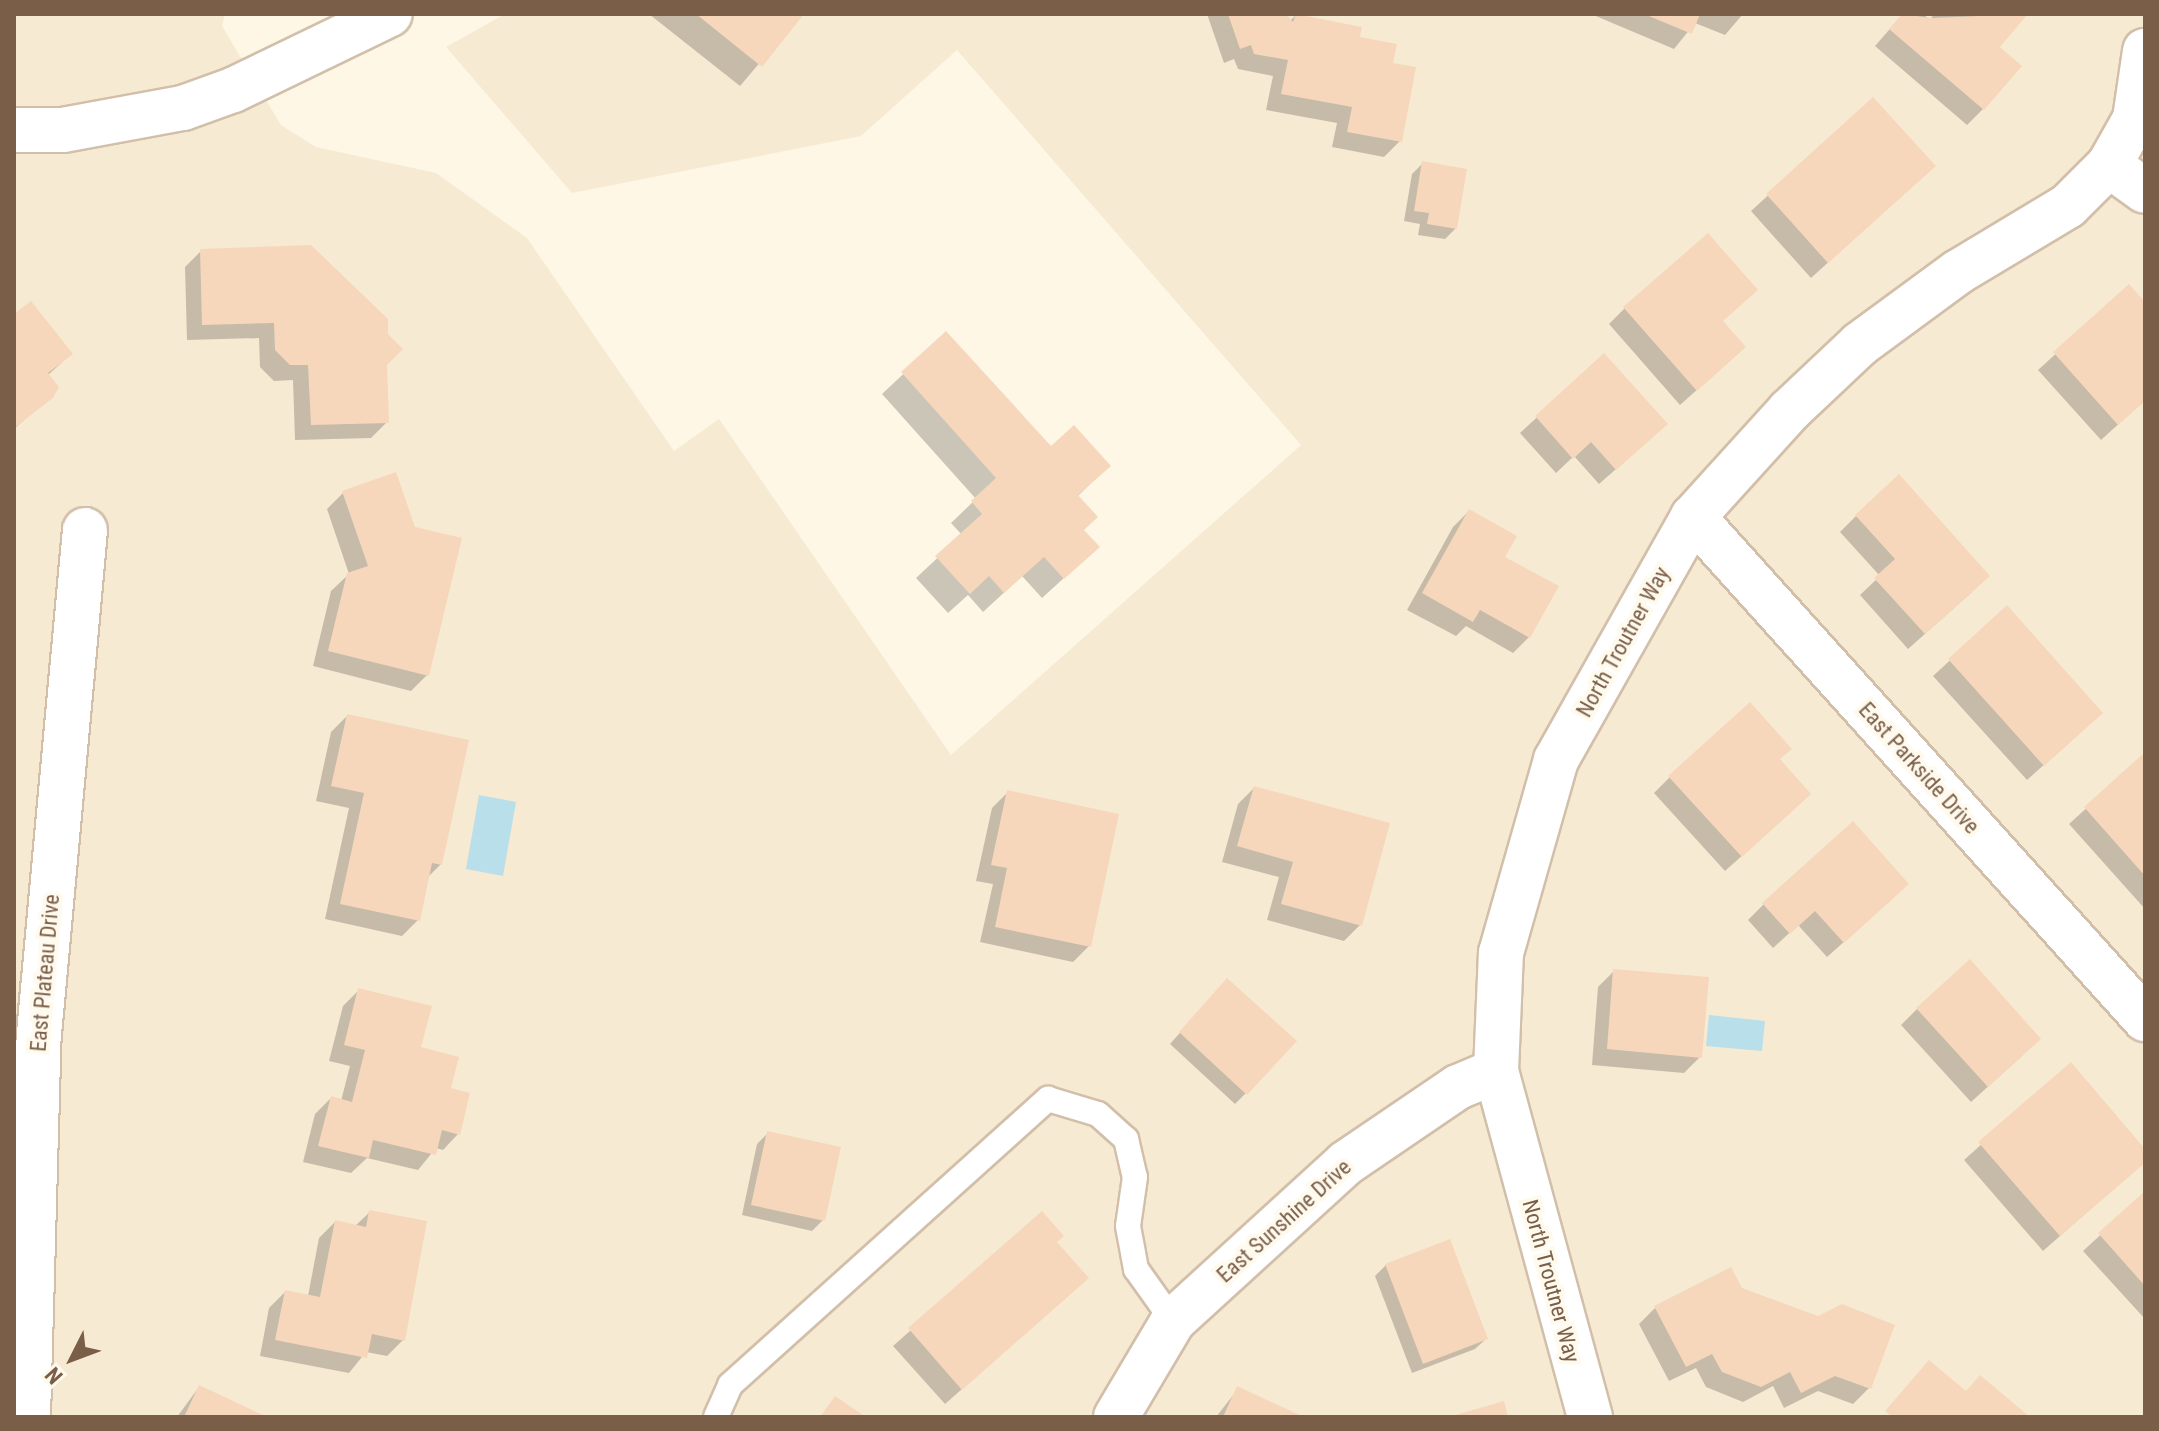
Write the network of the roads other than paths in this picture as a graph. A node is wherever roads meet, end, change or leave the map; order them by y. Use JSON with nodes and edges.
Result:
{"nodes":[{"id":1,"x":390,"y":14,"type":"edge"},
{"id":2,"x":2145,"y":51,"type":"edge"},
{"id":3,"x":14,"y":130,"type":"edge"},
{"id":4,"x":2109,"y":165,"type":"junction"},
{"id":5,"x":2145,"y":191,"type":"edge"},
{"id":6,"x":1693,"y":517,"type":"junction"},
{"id":7,"x":85,"y":530,"type":"dead end"},
{"id":8,"x":2145,"y":1019,"type":"edge"},
{"id":9,"x":26,"y":1033,"type":"edge"},
{"id":10,"x":1496,"y":1071,"type":"junction"},
{"id":11,"x":1173,"y":1321,"type":"junction"},
{"id":12,"x":28,"y":1417,"type":"edge"},
{"id":13,"x":716,"y":1417,"type":"edge"},
{"id":14,"x":1116,"y":1417,"type":"edge"},
{"id":15,"x":1590,"y":1417,"type":"edge"}],
"edges":[{"from":1,"to":3,"type":"street"},
{"from":2,"to":4,"type":"street","name":"North Troutner Way"},
{"from":4,"to":5,"type":"street"},
{"from":4,"to":6,"type":"street","name":"North Troutner Way"},
{"from":6,"to":8,"type":"street","name":"East Parkside Drive"},
{"from":6,"to":10,"type":"street","name":"North Troutner Way"},
{"from":7,"to":9,"type":"street","name":"East Plateau Drive"},
{"from":9,"to":12,"type":"street","name":"East Plateau Drive"},
{"from":10,"to":11,"type":"street","name":"East Sunshine Drive"},
{"from":10,"to":15,"type":"street","name":"North Troutner Way"},
{"from":11,"to":13,"type":"lane"},
{"from":11,"to":14,"type":"street","name":"East Sunshine Drive"}]}
